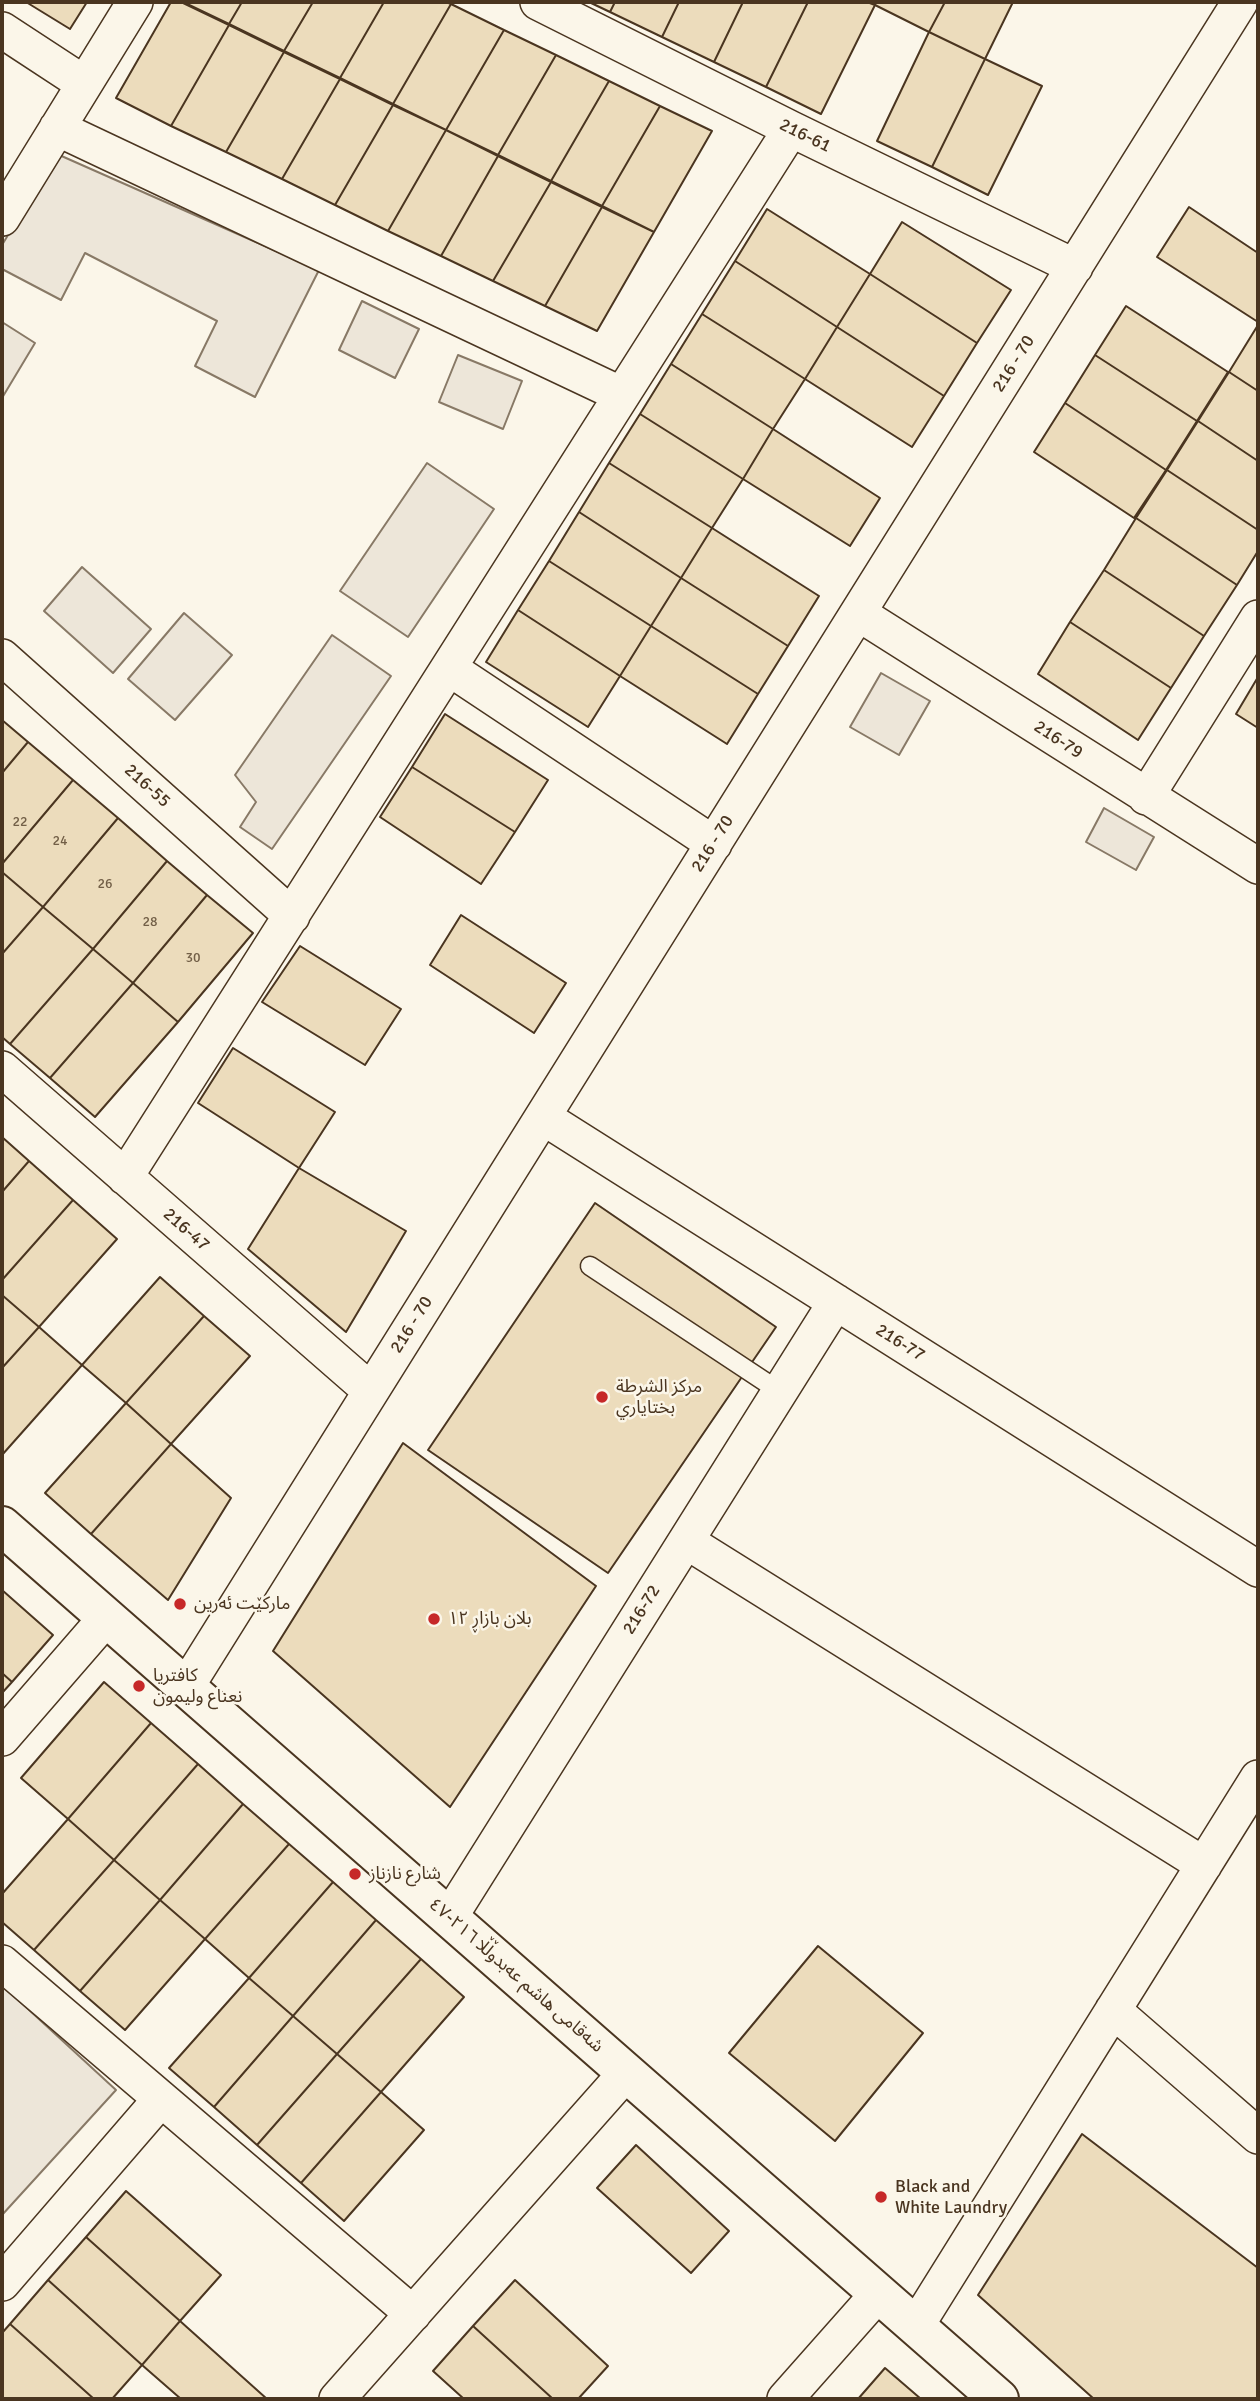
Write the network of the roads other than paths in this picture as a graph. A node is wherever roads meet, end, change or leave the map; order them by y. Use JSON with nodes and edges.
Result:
{"nodes":[{"id":1,"x":135,"y":2,"type":"edge"},
{"id":2,"x":538,"y":2,"type":"edge"},
{"id":3,"x":1240,"y":2,"type":"edge"},
{"id":4,"x":2,"y":30,"type":"edge"},
{"id":5,"x":83,"y":83,"type":"junction"},
{"id":6,"x":57,"y":128,"type":"junction"},
{"id":7,"x":791,"y":129,"type":"junction"},
{"id":8,"x":2,"y":218,"type":"edge"},
{"id":9,"x":1075,"y":267,"type":"junction"},
{"id":10,"x":622,"y":395,"type":"junction"},
{"id":11,"x":858,"y":613,"type":"junction"},
{"id":12,"x":1258,"y":618,"type":"edge"},
{"id":13,"x":2,"y":657,"type":"edge"},
{"id":14,"x":449,"y":668,"type":"junction"},
{"id":15,"x":1146,"y":797,"type":"junction"},
{"id":16,"x":714,"y":844,"type":"junction"},
{"id":17,"x":1258,"y":866,"type":"edge"},
{"id":18,"x":292,"y":916,"type":"junction"},
{"id":19,"x":2,"y":1069,"type":"edge"},
{"id":20,"x":542,"y":1117,"type":"junction"},
{"id":21,"x":125,"y":1177,"type":"junction"},
{"id":22,"x":590,"y":1266,"type":"dead end"},
{"id":23,"x":835,"y":1302,"type":"junction"},
{"id":24,"x":371,"y":1391,"type":"junction"},
{"id":25,"x":779,"y":1391,"type":"junction"},
{"id":26,"x":2,"y":1526,"type":"edge"},
{"id":27,"x":685,"y":1541,"type":"junction"},
{"id":28,"x":1258,"y":1569,"type":"edge"},
{"id":29,"x":107,"y":1617,"type":"junction"},
{"id":30,"x":186,"y":1687,"type":"junction"},
{"id":31,"x":2,"y":1738,"type":"edge"},
{"id":32,"x":1258,"y":1778,"type":"edge"},
{"id":33,"x":1204,"y":1865,"type":"junction"},
{"id":34,"x":449,"y":1917,"type":"junction"},
{"id":35,"x":2,"y":1963,"type":"edge"},
{"id":36,"x":1114,"y":2010,"type":"junction"},
{"id":37,"x":626,"y":2073,"type":"junction"},
{"id":38,"x":162,"y":2099,"type":"junction"},
{"id":39,"x":1258,"y":2136,"type":"edge"},
{"id":40,"x":2,"y":2283,"type":"edge"},
{"id":41,"x":878,"y":2294,"type":"junction"},
{"id":42,"x":412,"y":2314,"type":"junction"},
{"id":43,"x":916,"y":2326,"type":"junction"},
{"id":44,"x":337,"y":2399,"type":"edge"},
{"id":45,"x":785,"y":2399,"type":"edge"},
{"id":46,"x":999,"y":2399,"type":"edge"}],
"edges":[{"from":1,"to":5,"type":"street"},
{"from":2,"to":7,"type":"street","name":"216-61"},
{"from":3,"to":9,"type":"street","name":"216 - 70"},
{"from":4,"to":5,"type":"street"},
{"from":5,"to":6,"type":"street"},
{"from":6,"to":8,"type":"street"},
{"from":6,"to":10,"type":"street"},
{"from":7,"to":9,"type":"street","name":"216-61"},
{"from":7,"to":10,"type":"street"},
{"from":9,"to":11,"type":"street","name":"216 - 70"},
{"from":10,"to":14,"type":"street"},
{"from":11,"to":15,"type":"street","name":"216-79"},
{"from":11,"to":16,"type":"street","name":"216 - 70"},
{"from":12,"to":15,"type":"street"},
{"from":13,"to":18,"type":"street","name":"216-55"},
{"from":14,"to":16,"type":"street"},
{"from":14,"to":18,"type":"street"},
{"from":15,"to":17,"type":"street","name":"216-79"},
{"from":16,"to":20,"type":"street","name":"216 - 70"},
{"from":18,"to":21,"type":"street"},
{"from":19,"to":21,"type":"street","name":"216-47"},
{"from":20,"to":23,"type":"street","name":"216-77"},
{"from":20,"to":24,"type":"street","name":"216 - 70"},
{"from":21,"to":24,"type":"street","name":"216-47"},
{"from":22,"to":25,"type":"lane"},
{"from":23,"to":25,"type":"street","name":"216-72"},
{"from":23,"to":28,"type":"street","name":"216-77"},
{"from":24,"to":30,"type":"street","name":"216 - 70"},
{"from":25,"to":27,"type":"street","name":"216-72"},
{"from":26,"to":29,"type":"street","name":"شەقامی هاشم عەبدوڵڵا ٢١٦-٤٧"},
{"from":27,"to":33,"type":"street"},
{"from":27,"to":34,"type":"street","name":"216-72"},
{"from":29,"to":30,"type":"street","name":"شەقامی هاشم عەبدوڵڵا ٢١٦-٤٧"},
{"from":29,"to":31,"type":"street"},
{"from":30,"to":34,"type":"street","name":"شەقامی هاشم عەبدوڵڵا ٢١٦-٤٧"},
{"from":32,"to":33,"type":"street"},
{"from":33,"to":36,"type":"street"},
{"from":34,"to":37,"type":"street","name":"شەقامی هاشم عەبدوڵڵا ٢١٦-٤٧"},
{"from":35,"to":38,"type":"street"},
{"from":36,"to":39,"type":"street"},
{"from":36,"to":43,"type":"street"},
{"from":37,"to":41,"type":"street","name":"شەقامی هاشم عەبدوڵڵا ٢١٦-٤٧"},
{"from":37,"to":42,"type":"street"},
{"from":38,"to":40,"type":"street"},
{"from":38,"to":42,"type":"street"},
{"from":41,"to":43,"type":"street","name":"شەقامی هاشم عەبدوڵڵا ٢١٦-٤٧"},
{"from":41,"to":45,"type":"street"},
{"from":42,"to":44,"type":"street"},
{"from":43,"to":46,"type":"street","name":"شەقامی هاشم عەبدوڵڵا ٢١٦-٤٧"}]}
